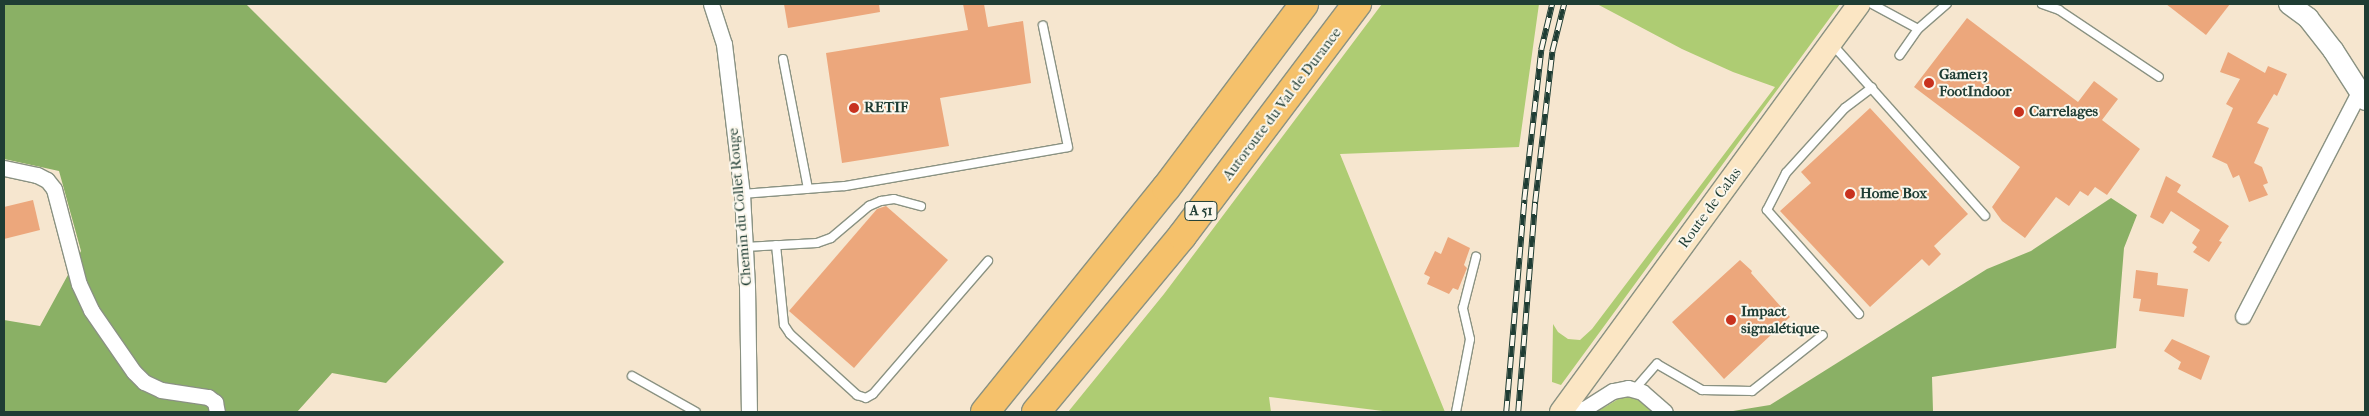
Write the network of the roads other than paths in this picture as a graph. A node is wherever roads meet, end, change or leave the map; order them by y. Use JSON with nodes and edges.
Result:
{"nodes":[{"id":1,"x":711,"y":4,"type":"edge"},
{"id":2,"x":1304,"y":4,"type":"edge"},
{"id":3,"x":1357,"y":4,"type":"edge"},
{"id":4,"x":1859,"y":4,"type":"edge"},
{"id":5,"x":1872,"y":4,"type":"edge"},
{"id":6,"x":1947,"y":4,"type":"edge"},
{"id":7,"x":2042,"y":4,"type":"edge"},
{"id":8,"x":2300,"y":7,"type":"edge"},
{"id":9,"x":1043,"y":26,"type":"dead end"},
{"id":10,"x":1918,"y":29,"type":"junction"},
{"id":11,"x":1830,"y":42,"type":"junction"},
{"id":12,"x":1900,"y":55,"type":"dead end"},
{"id":13,"x":783,"y":59,"type":"dead end"},
{"id":14,"x":2159,"y":77,"type":"dead end"},
{"id":15,"x":1872,"y":88,"type":"junction"},
{"id":16,"x":2362,"y":96,"type":"edge"},
{"id":17,"x":4,"y":168,"type":"edge"},
{"id":18,"x":808,"y":189,"type":"junction"},
{"id":19,"x":742,"y":194,"type":"junction"},
{"id":20,"x":921,"y":206,"type":"dead end"},
{"id":21,"x":1985,"y":216,"type":"dead end"},
{"id":22,"x":776,"y":245,"type":"junction"},
{"id":23,"x":745,"y":247,"type":"junction"},
{"id":24,"x":1476,"y":256,"type":"dead end"},
{"id":25,"x":988,"y":261,"type":"dead end"},
{"id":26,"x":1859,"y":314,"type":"dead end"},
{"id":27,"x":2243,"y":316,"type":"dead end"},
{"id":28,"x":1823,"y":336,"type":"dead end"},
{"id":29,"x":632,"y":376,"type":"dead end"},
{"id":30,"x":1634,"y":390,"type":"junction"},
{"id":31,"x":1563,"y":410,"type":"edge"},
{"id":32,"x":217,"y":412,"type":"edge"},
{"id":33,"x":696,"y":412,"type":"edge"},
{"id":34,"x":749,"y":412,"type":"edge"},
{"id":35,"x":985,"y":412,"type":"edge"},
{"id":36,"x":1036,"y":412,"type":"edge"},
{"id":37,"x":1456,"y":412,"type":"edge"},
{"id":38,"x":1665,"y":412,"type":"edge"}],
"edges":[{"from":1,"to":19,"type":"street","name":"Chemin du Collet Rouge"},
{"from":2,"to":35,"type":"highway","number":"A 51"},
{"from":3,"to":36,"type":"highway","name":"Autoroute du Val de Durance","number":"A 51"},
{"from":4,"to":11,"type":"main road","name":"Route de Calas"},
{"from":5,"to":10,"type":"lane"},
{"from":6,"to":10,"type":"lane"},
{"from":7,"to":14,"type":"lane"},
{"from":8,"to":16,"type":"street"},
{"from":9,"to":18,"type":"lane"},
{"from":10,"to":12,"type":"lane"},
{"from":11,"to":15,"type":"lane"},
{"from":11,"to":31,"type":"main road","name":"Route de Calas"},
{"from":13,"to":18,"type":"lane"},
{"from":15,"to":21,"type":"lane"},
{"from":15,"to":26,"type":"lane"},
{"from":16,"to":27,"type":"street"},
{"from":17,"to":32,"type":"street"},
{"from":18,"to":19,"type":"lane"},
{"from":19,"to":23,"type":"street","name":"Chemin du Collet Rouge"},
{"from":20,"to":22,"type":"lane"},
{"from":22,"to":23,"type":"lane"},
{"from":22,"to":25,"type":"lane"},
{"from":23,"to":34,"type":"street","name":"Chemin du Collet Rouge"},
{"from":24,"to":37,"type":"lane"},
{"from":28,"to":30,"type":"lane"},
{"from":29,"to":33,"type":"lane"},
{"from":30,"to":31,"type":"street"},
{"from":30,"to":38,"type":"street"}]}
